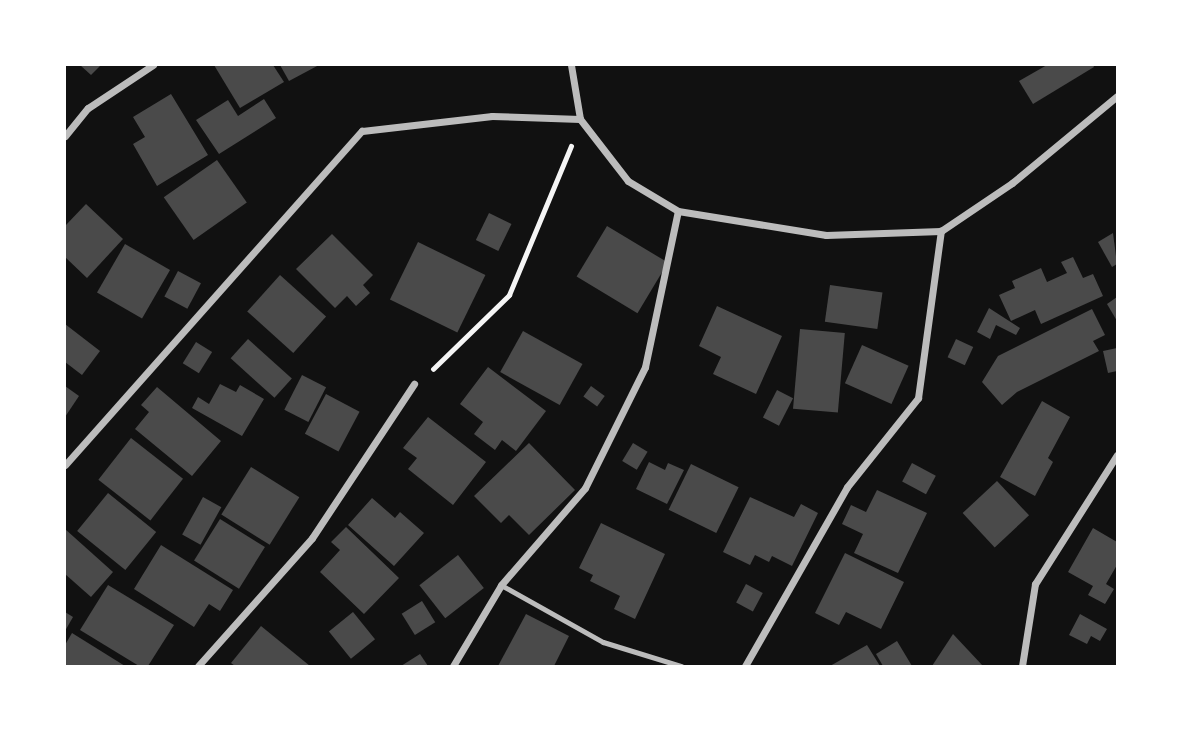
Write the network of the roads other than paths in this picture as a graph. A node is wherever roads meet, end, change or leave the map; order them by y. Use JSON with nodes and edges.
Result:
{"nodes":[{"id":1,"x":153,"y":65,"type":"edge"},
{"id":2,"x":571,"y":65,"type":"edge"},
{"id":3,"x":1117,"y":96,"type":"edge"},
{"id":4,"x":580,"y":119,"type":"junction"},
{"id":5,"x":65,"y":136,"type":"edge"},
{"id":6,"x":678,"y":211,"type":"junction"},
{"id":7,"x":941,"y":230,"type":"junction"},
{"id":8,"x":414,"y":384,"type":"road end"},
{"id":9,"x":1117,"y":455,"type":"edge"},
{"id":10,"x":65,"y":465,"type":"edge"},
{"id":11,"x":500,"y":585,"type":"junction"},
{"id":12,"x":198,"y":666,"type":"edge"},
{"id":13,"x":453,"y":666,"type":"edge"},
{"id":14,"x":681,"y":666,"type":"edge"},
{"id":15,"x":745,"y":666,"type":"edge"},
{"id":16,"x":1022,"y":666,"type":"edge"}],
"edges":[{"from":1,"to":5,"type":"street"},
{"from":2,"to":4,"type":"street"},
{"from":3,"to":7,"type":"street"},
{"from":4,"to":6,"type":"street"},
{"from":4,"to":10,"type":"street"},
{"from":6,"to":7,"type":"street"},
{"from":6,"to":11,"type":"street"},
{"from":7,"to":15,"type":"street"},
{"from":8,"to":12,"type":"street"},
{"from":9,"to":16,"type":"street"},
{"from":11,"to":13,"type":"street"},
{"from":11,"to":14,"type":"lane"}]}
